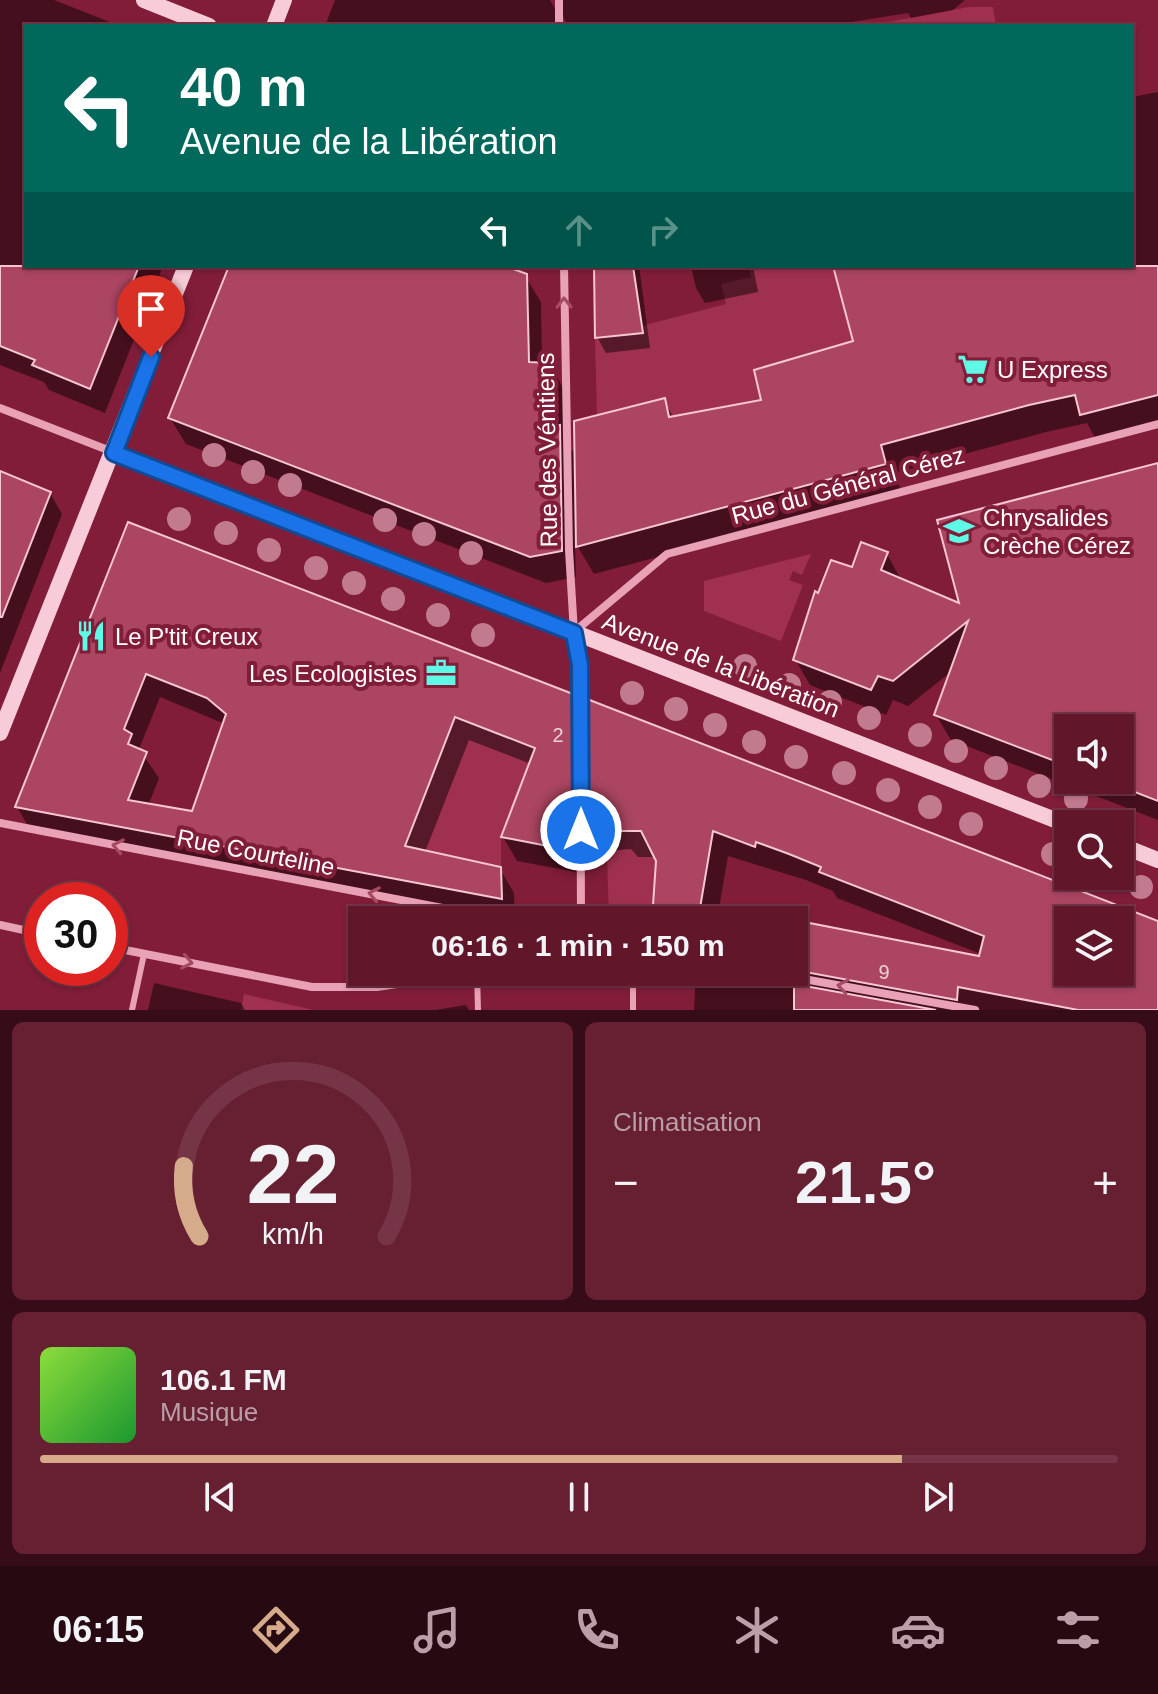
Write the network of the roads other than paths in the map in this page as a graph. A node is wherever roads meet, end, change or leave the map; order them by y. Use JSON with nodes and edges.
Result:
{"nodes":[{"id":1,"x":144,"y":0,"type":"edge"},
{"id":2,"x":284,"y":0,"type":"edge"},
{"id":3,"x":559,"y":0,"type":"edge"},
{"id":4,"x":204,"y":24,"type":"edge"},
{"id":5,"x":275,"y":24,"type":"edge"},
{"id":6,"x":559,"y":24,"type":"edge"},
{"id":7,"x":185,"y":268,"type":"edge"},
{"id":8,"x":564,"y":268,"type":"edge"},
{"id":9,"x":0,"y":408,"type":"edge"},
{"id":10,"x":1158,"y":424,"type":"edge"},
{"id":11,"x":114,"y":453,"type":"junction"},
{"id":12,"x":574,"y":633,"type":"junction"},
{"id":13,"x":0,"y":733,"type":"edge"},
{"id":14,"x":1054,"y":820,"type":"edge"},
{"id":15,"x":0,"y":823,"type":"edge"},
{"id":16,"x":1134,"y":851,"type":"edge"},
{"id":17,"x":1158,"y":860,"type":"edge"},
{"id":18,"x":432,"y":906,"type":"edge"},
{"id":19,"x":581,"y":906,"type":"edge"},
{"id":20,"x":0,"y":925,"type":"edge"},
{"id":21,"x":24,"y":930,"type":"edge"},
{"id":22,"x":128,"y":951,"type":"edge"},
{"id":23,"x":144,"y":954,"type":"junction"},
{"id":24,"x":808,"y":980,"type":"edge"},
{"id":25,"x":384,"y":986,"type":"edge"},
{"id":26,"x":477,"y":986,"type":"edge"},
{"id":27,"x":633,"y":986,"type":"edge"},
{"id":28,"x":132,"y":1010,"type":"edge"},
{"id":29,"x":478,"y":1010,"type":"edge"},
{"id":30,"x":633,"y":1010,"type":"edge"},
{"id":31,"x":975,"y":1010,"type":"edge"}],
"edges":[{"from":1,"to":4,"type":"main road"},
{"from":2,"to":5,"type":"main road"},
{"from":3,"to":6,"type":"street"},
{"from":7,"to":11,"type":"main road"},
{"from":12,"to":8,"type":"street","name":"Rue des Vénitiens","one_way":true},
{"from":9,"to":11,"type":"street","name":"Avenue de la Libération"},
{"from":10,"to":12,"type":"street","name":"Rue du Général Cérez"},
{"from":11,"to":12,"type":"main road","name":"Avenue de la Libération"},
{"from":11,"to":13,"type":"main road"},
{"from":12,"to":14,"type":"main road","name":"Avenue de la Libération"},
{"from":12,"to":19,"type":"street","name":"Rue des Vénitiens"},
{"from":18,"to":15,"type":"street","name":"Rue Courteline","one_way":true},
{"from":16,"to":17,"type":"main road"},
{"from":20,"to":21,"type":"street"},
{"from":22,"to":23,"type":"street"},
{"from":23,"to":25,"type":"street","one_way":true},
{"from":23,"to":28,"type":"lane"},
{"from":31,"to":24,"type":"street","one_way":true},
{"from":26,"to":29,"type":"lane"},
{"from":27,"to":30,"type":"lane"}]}
